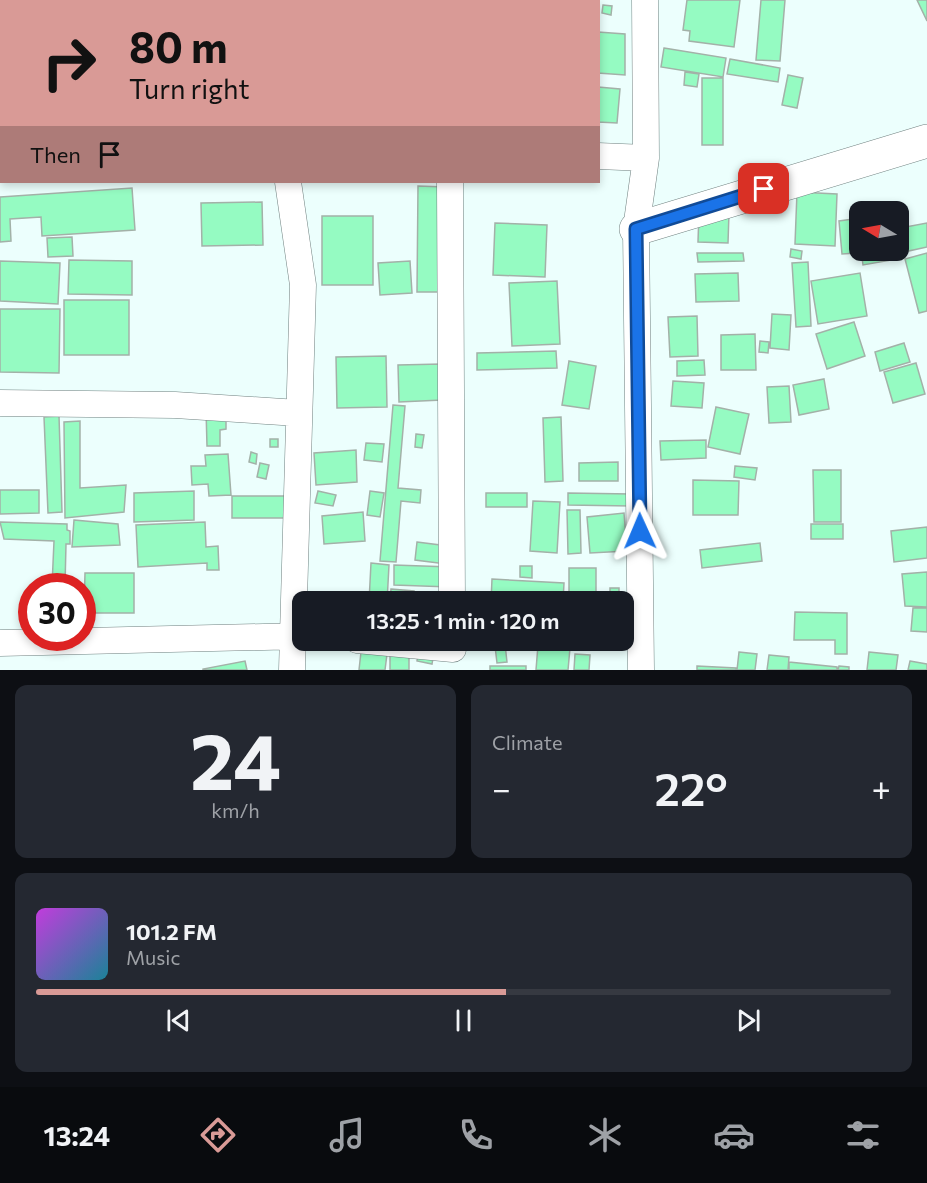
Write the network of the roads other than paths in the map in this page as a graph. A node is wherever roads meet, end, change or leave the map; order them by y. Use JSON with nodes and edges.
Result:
{"nodes":[{"id":1,"x":645,"y":0,"type":"edge"},
{"id":2,"x":927,"y":141,"type":"edge"},
{"id":3,"x":600,"y":156,"type":"edge"},
{"id":4,"x":646,"y":158,"type":"junction"},
{"id":5,"x":288,"y":183,"type":"edge"},
{"id":6,"x":450,"y":183,"type":"edge"},
{"id":7,"x":636,"y":229,"type":"junction"},
{"id":8,"x":0,"y":403,"type":"edge"},
{"id":9,"x":298,"y":413,"type":"junction"},
{"id":10,"x":298,"y":591,"type":"edge"},
{"id":11,"x":452,"y":591,"type":"edge"},
{"id":12,"x":292,"y":635,"type":"edge"},
{"id":13,"x":0,"y":642,"type":"edge"},
{"id":14,"x":295,"y":651,"type":"edge"},
{"id":15,"x":292,"y":670,"type":"edge"},
{"id":16,"x":641,"y":670,"type":"edge"}],
"edges":[{"from":1,"to":4,"type":"street"},
{"from":2,"to":7,"type":"street"},
{"from":3,"to":4,"type":"street"},
{"from":4,"to":7,"type":"street"},
{"from":5,"to":9,"type":"street"},
{"from":6,"to":11,"type":"street"},
{"from":7,"to":16,"type":"street"},
{"from":8,"to":9,"type":"street"},
{"from":9,"to":10,"type":"street"},
{"from":12,"to":13,"type":"street"},
{"from":14,"to":15,"type":"street"}]}
